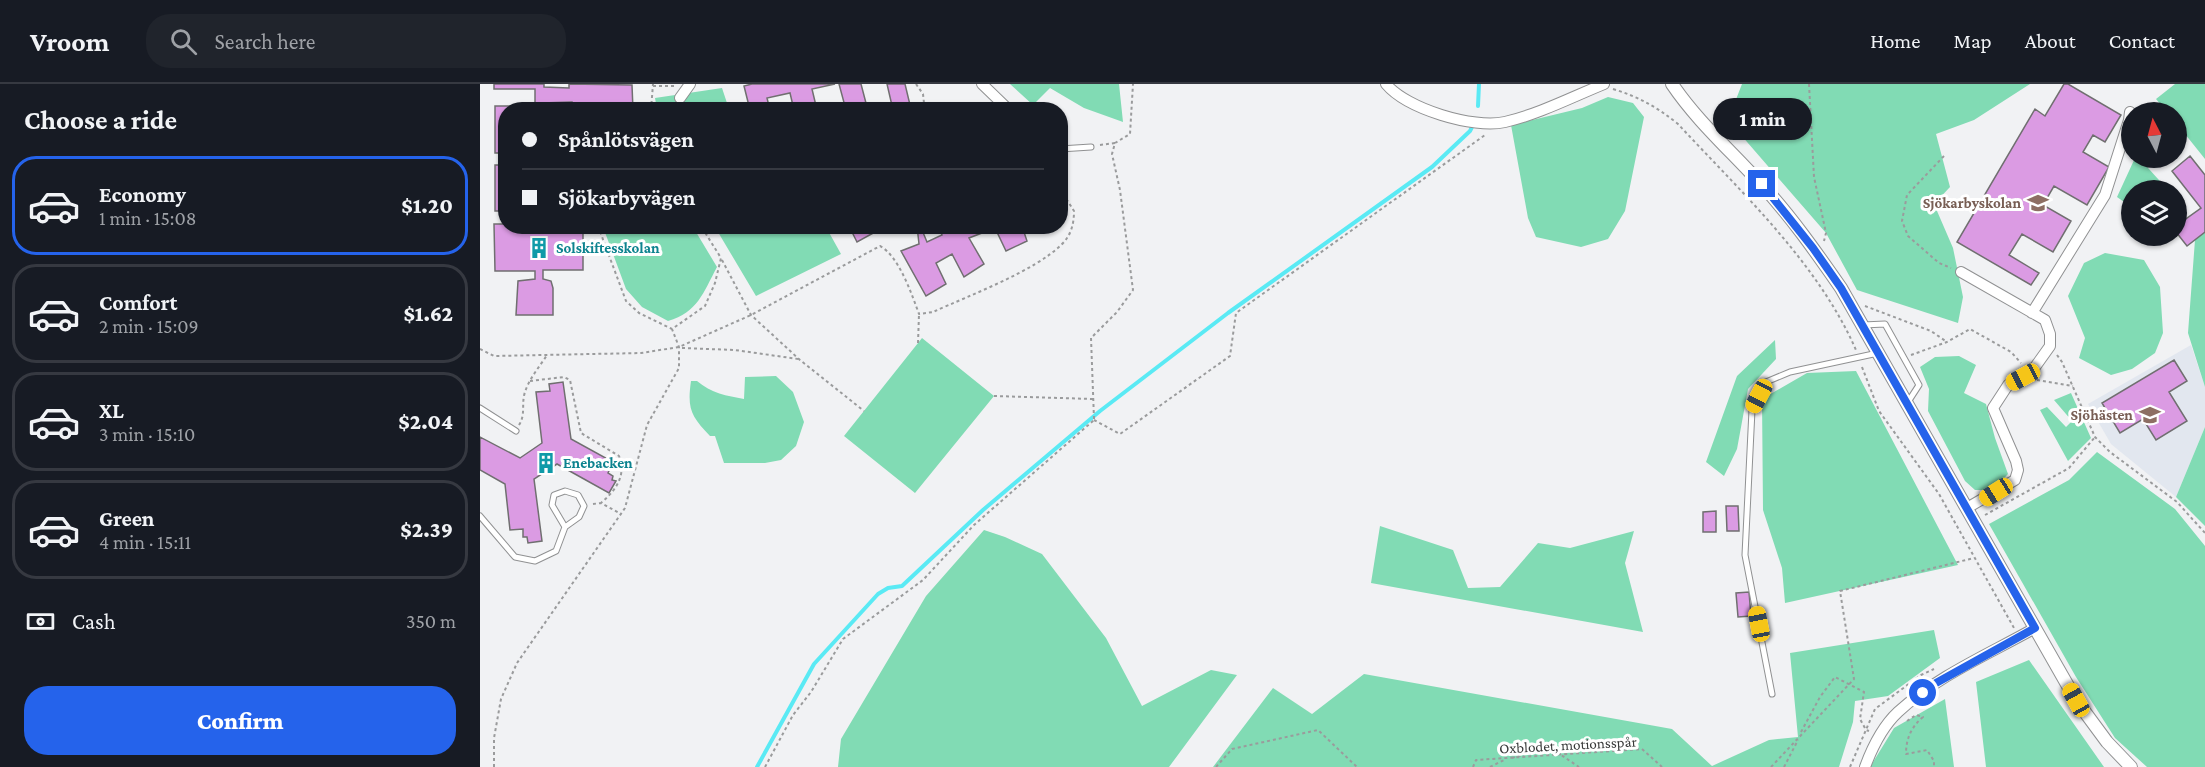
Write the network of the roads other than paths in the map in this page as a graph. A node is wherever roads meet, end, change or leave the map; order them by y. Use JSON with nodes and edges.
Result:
{"nodes":[{"id":1,"x":689,"y":84,"type":"edge"},
{"id":2,"x":982,"y":84,"type":"edge"},
{"id":3,"x":1386,"y":84,"type":"edge"},
{"id":4,"x":1605,"y":84,"type":"edge"},
{"id":5,"x":1672,"y":84,"type":"edge"},
{"id":6,"x":680,"y":98,"type":"dead end"},
{"id":7,"x":1001,"y":102,"type":"edge"},
{"id":8,"x":2121,"y":145,"type":"edge"},
{"id":9,"x":1091,"y":147,"type":"road end"},
{"id":10,"x":1068,"y":148,"type":"edge"},
{"id":11,"x":1961,"y":272,"type":"road end"},
{"id":12,"x":2032,"y":313,"type":"junction"},
{"id":13,"x":1863,"y":325,"type":"junction"},
{"id":14,"x":1879,"y":352,"type":"junction"},
{"id":15,"x":1908,"y":402,"type":"junction"},
{"id":16,"x":480,"y":408,"type":"edge"},
{"id":17,"x":516,"y":431,"type":"road end"},
{"id":18,"x":1968,"y":508,"type":"junction"},
{"id":19,"x":480,"y":516,"type":"edge"},
{"id":20,"x":565,"y":527,"type":"junction"},
{"id":21,"x":2035,"y":628,"type":"junction"},
{"id":22,"x":1772,"y":694,"type":"dead end"},
{"id":23,"x":1865,"y":767,"type":"edge"},
{"id":24,"x":2131,"y":767,"type":"edge"}],
"edges":[{"from":1,"to":6,"type":"street"},
{"from":2,"to":7,"type":"street"},
{"from":3,"to":4,"type":"street"},
{"from":5,"to":13,"type":"street"},
{"from":8,"to":12,"type":"street"},
{"from":9,"to":10,"type":"lane"},
{"from":11,"to":12,"type":"street"},
{"from":12,"to":18,"type":"street"},
{"from":13,"to":14,"type":"street"},
{"from":13,"to":15,"type":"lane"},
{"from":14,"to":15,"type":"street"},
{"from":14,"to":22,"type":"lane"},
{"from":15,"to":18,"type":"street"},
{"from":16,"to":17,"type":"lane"},
{"from":18,"to":21,"type":"street"},
{"from":19,"to":20,"type":"lane"},
{"from":20,"to":20,"type":"lane"},
{"from":21,"to":23,"type":"street"},
{"from":21,"to":24,"type":"street"}]}
